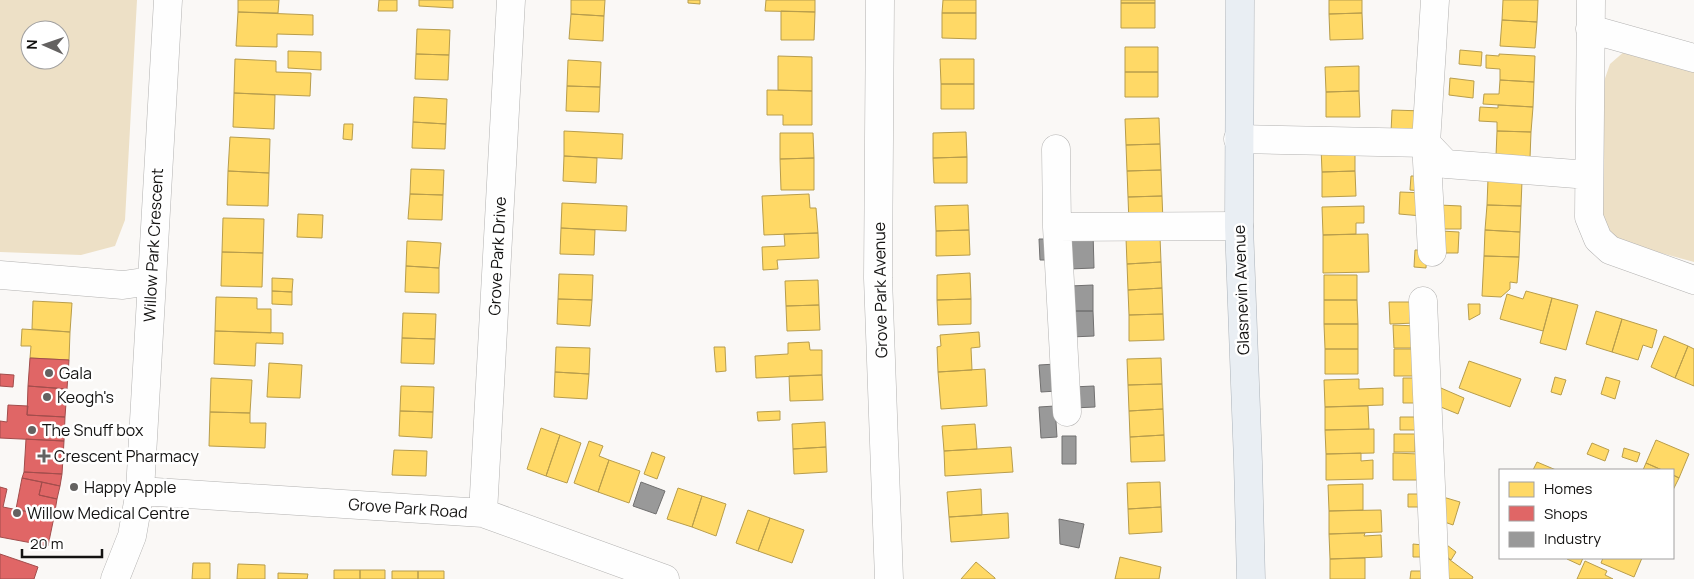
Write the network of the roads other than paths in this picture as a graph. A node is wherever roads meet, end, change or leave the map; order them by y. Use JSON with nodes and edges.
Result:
{"nodes":[{"id":1,"x":168,"y":0,"type":"edge"},
{"id":2,"x":511,"y":0,"type":"edge"},
{"id":3,"x":880,"y":0,"type":"edge"},
{"id":4,"x":1240,"y":0,"type":"edge"},
{"id":5,"x":1435,"y":0,"type":"edge"},
{"id":6,"x":1591,"y":0,"type":"edge"},
{"id":7,"x":1590,"y":28,"type":"junction"},
{"id":8,"x":1694,"y":58,"type":"edge"},
{"id":9,"x":1238,"y":139,"type":"junction"},
{"id":10,"x":1426,"y":142,"type":"junction"},
{"id":11,"x":1056,"y":149,"type":"dead end"},
{"id":12,"x":1589,"y":175,"type":"junction"},
{"id":13,"x":1239,"y":226,"type":"junction"},
{"id":14,"x":1057,"y":227,"type":"junction"},
{"id":15,"x":1432,"y":252,"type":"dead end"},
{"id":16,"x":0,"y":275,"type":"edge"},
{"id":17,"x":151,"y":280,"type":"junction"},
{"id":18,"x":1694,"y":280,"type":"edge"},
{"id":19,"x":1423,"y":301,"type":"dead end"},
{"id":20,"x":1067,"y":412,"type":"dead end"},
{"id":21,"x":140,"y":491,"type":"junction"},
{"id":22,"x":483,"y":513,"type":"junction"},
{"id":23,"x":115,"y":579,"type":"edge"},
{"id":24,"x":665,"y":579,"type":"edge"},
{"id":25,"x":889,"y":579,"type":"edge"},
{"id":26,"x":1251,"y":579,"type":"edge"},
{"id":27,"x":1435,"y":579,"type":"edge"}],
"edges":[{"from":1,"to":17,"type":"street","name":"Willow Park Crescent"},
{"from":2,"to":22,"type":"street","name":"Grove Park Drive"},
{"from":3,"to":25,"type":"street","name":"Grove Park Avenue"},
{"from":4,"to":9,"type":"main road","name":"Glasnevin Avenue"},
{"from":5,"to":10,"type":"street"},
{"from":6,"to":7,"type":"street"},
{"from":7,"to":8,"type":"street"},
{"from":7,"to":12,"type":"street"},
{"from":9,"to":10,"type":"street"},
{"from":9,"to":13,"type":"main road","name":"Glasnevin Avenue"},
{"from":10,"to":12,"type":"street"},
{"from":10,"to":15,"type":"street"},
{"from":11,"to":14,"type":"street"},
{"from":12,"to":18,"type":"street"},
{"from":13,"to":14,"type":"street"},
{"from":13,"to":26,"type":"main road","name":"Glasnevin Avenue"},
{"from":14,"to":20,"type":"street"},
{"from":16,"to":17,"type":"street"},
{"from":17,"to":21,"type":"street","name":"Willow Park Crescent"},
{"from":19,"to":27,"type":"street"},
{"from":21,"to":22,"type":"street","name":"Grove Park Road"},
{"from":21,"to":23,"type":"street","name":"Willow Park Crescent"},
{"from":22,"to":24,"type":"street","name":"Grove Park Road"}]}
